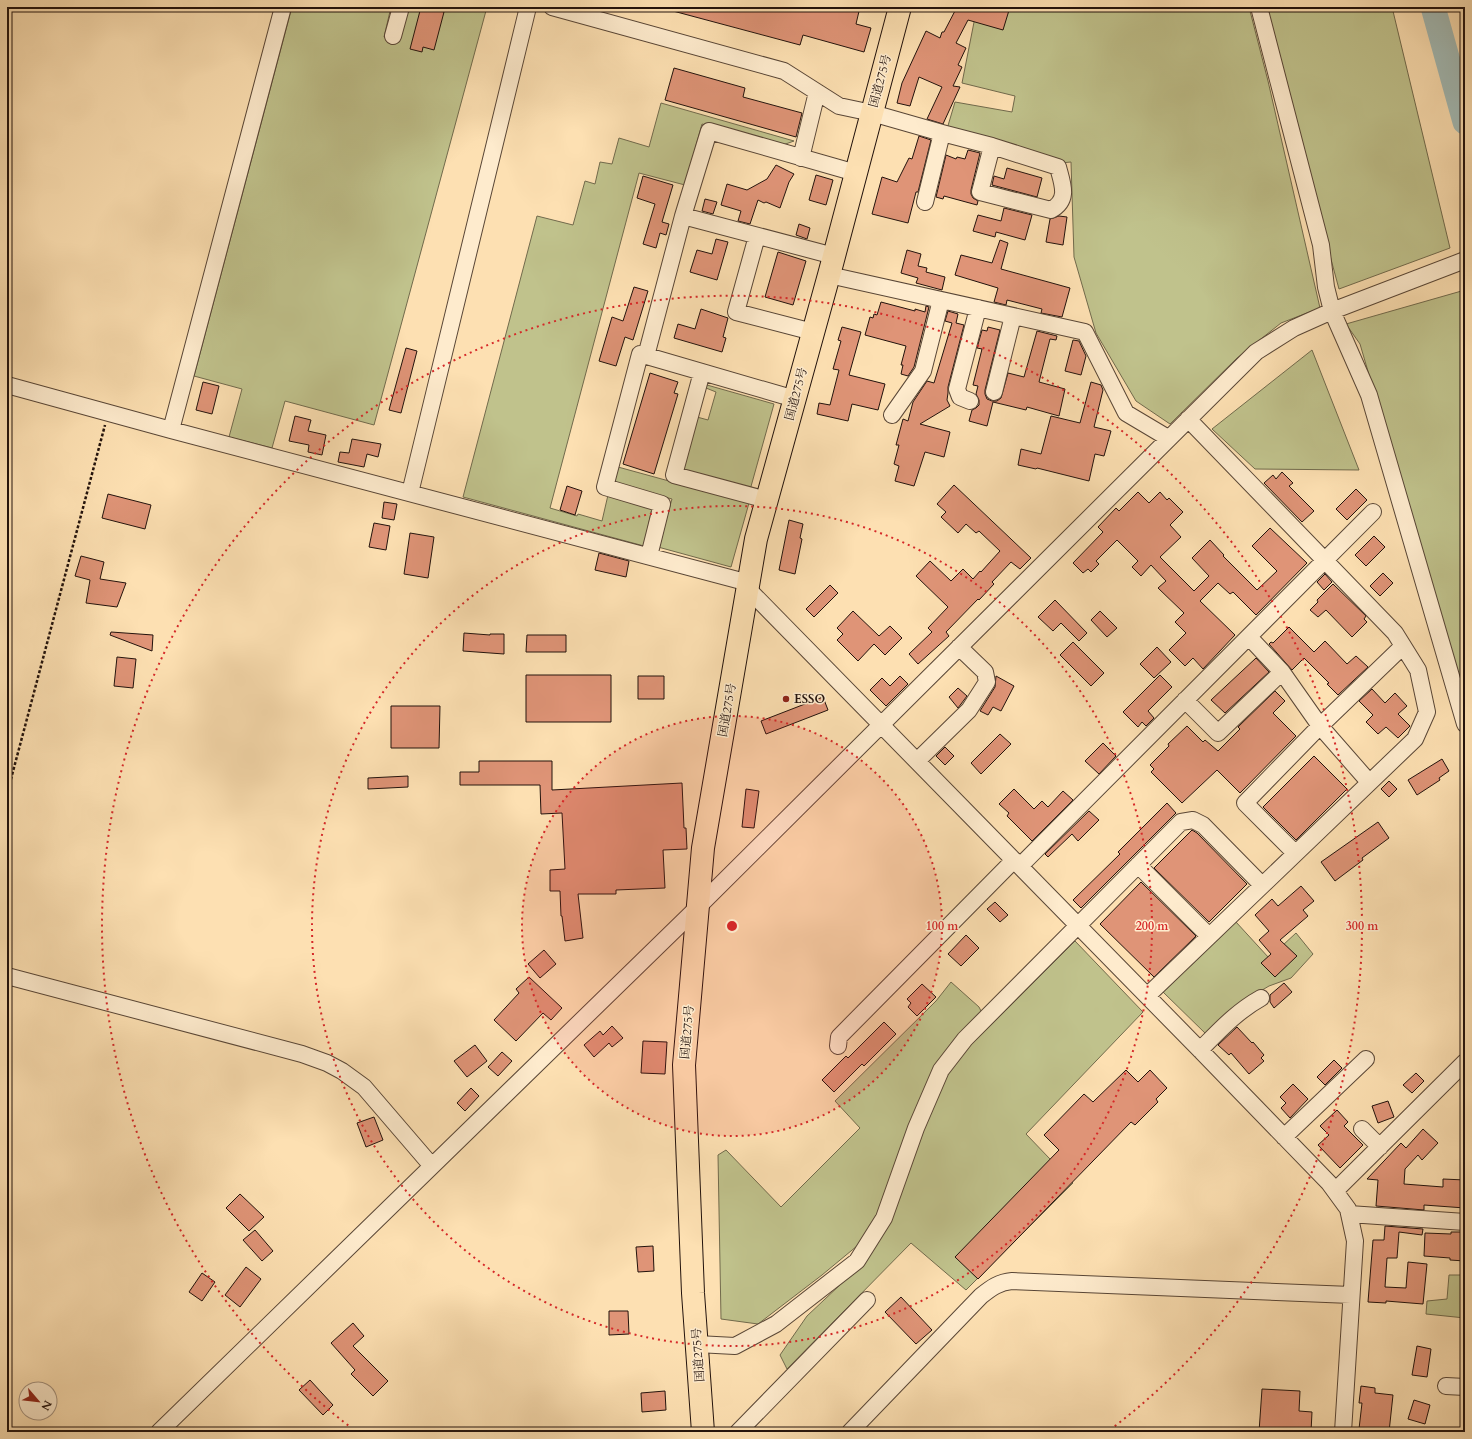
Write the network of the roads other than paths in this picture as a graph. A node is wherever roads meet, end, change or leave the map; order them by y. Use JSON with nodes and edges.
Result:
{"nodes":[{"id":1,"x":283,"y":7,"type":"edge"},
{"id":2,"x":401,"y":7,"type":"edge"},
{"id":3,"x":528,"y":7,"type":"edge"},
{"id":4,"x":552,"y":7,"type":"edge"},
{"id":5,"x":900,"y":7,"type":"edge"},
{"id":6,"x":1259,"y":7,"type":"edge"},
{"id":7,"x":393,"y":36,"type":"dead end"},
{"id":8,"x":818,"y":92,"type":"junction"},
{"id":9,"x":872,"y":113,"type":"junction"},
{"id":10,"x":942,"y":133,"type":"junction"},
{"id":11,"x":992,"y":146,"type":"junction"},
{"id":12,"x":801,"y":158,"type":"junction"},
{"id":13,"x":856,"y":173,"type":"junction"},
{"id":14,"x":925,"y":202,"type":"dead end"},
{"id":15,"x":683,"y":216,"type":"junction"},
{"id":16,"x":757,"y":236,"type":"junction"},
{"id":17,"x":1465,"y":260,"type":"edge"},
{"id":18,"x":832,"y":266,"type":"junction"},
{"id":19,"x":941,"y":300,"type":"junction"},
{"id":20,"x":978,"y":308,"type":"junction"},
{"id":21,"x":1332,"y":311,"type":"junction"},
{"id":22,"x":1014,"y":316,"type":"junction"},
{"id":23,"x":813,"y":332,"type":"junction"},
{"id":24,"x":646,"y":356,"type":"junction"},
{"id":25,"x":702,"y":372,"type":"junction"},
{"id":26,"x":7,"y":385,"type":"edge"},
{"id":27,"x":994,"y":392,"type":"dead end"},
{"id":28,"x":795,"y":399,"type":"junction"},
{"id":29,"x":970,"y":401,"type":"dead end"},
{"id":30,"x":892,"y":415,"type":"dead end"},
{"id":31,"x":1188,"y":419,"type":"junction"},
{"id":32,"x":171,"y":430,"type":"junction"},
{"id":33,"x":1168,"y":438,"type":"junction"},
{"id":34,"x":410,"y":493,"type":"junction"},
{"id":35,"x":767,"y":500,"type":"junction"},
{"id":36,"x":1373,"y":512,"type":"dead end"},
{"id":37,"x":649,"y":556,"type":"junction"},
{"id":38,"x":1325,"y":560,"type":"junction"},
{"id":39,"x":748,"y":586,"type":"junction"},
{"id":40,"x":1249,"y":637,"type":"junction"},
{"id":41,"x":1403,"y":646,"type":"junction"},
{"id":42,"x":959,"y":647,"type":"junction"},
{"id":43,"x":1282,"y":672,"type":"junction"},
{"id":44,"x":1185,"y":700,"type":"junction"},
{"id":45,"x":881,"y":724,"type":"junction"},
{"id":46,"x":1465,"y":724,"type":"edge"},
{"id":47,"x":1320,"y":726,"type":"junction"},
{"id":48,"x":917,"y":761,"type":"junction"},
{"id":49,"x":1369,"y":782,"type":"junction"},
{"id":50,"x":1295,"y":854,"type":"junction"},
{"id":51,"x":1017,"y":863,"type":"junction"},
{"id":52,"x":1138,"y":865,"type":"junction"},
{"id":53,"x":1262,"y":885,"type":"junction"},
{"id":54,"x":698,"y":907,"type":"junction"},
{"id":55,"x":1078,"y":925,"type":"junction"},
{"id":56,"x":1209,"y":936,"type":"junction"},
{"id":57,"x":7,"y":976,"type":"edge"},
{"id":58,"x":1147,"y":996,"type":"junction"},
{"id":59,"x":1261,"y":998,"type":"dead end"},
{"id":60,"x":838,"y":1046,"type":"dead end"},
{"id":61,"x":1200,"y":1050,"type":"junction"},
{"id":62,"x":1366,"y":1058,"type":"dead end"},
{"id":63,"x":1465,"y":1062,"type":"edge"},
{"id":64,"x":1362,"y":1129,"type":"dead end"},
{"id":65,"x":1284,"y":1137,"type":"junction"},
{"id":66,"x":1380,"y":1147,"type":"junction"},
{"id":67,"x":431,"y":1165,"type":"junction"},
{"id":68,"x":1334,"y":1191,"type":"junction"},
{"id":69,"x":1349,"y":1214,"type":"junction"},
{"id":70,"x":1465,"y":1222,"type":"edge"},
{"id":71,"x":1352,"y":1295,"type":"junction"},
{"id":72,"x":868,"y":1300,"type":"dead end"},
{"id":73,"x":697,"y":1344,"type":"junction"},
{"id":74,"x":1446,"y":1386,"type":"dead end"},
{"id":75,"x":1465,"y":1387,"type":"edge"},
{"id":76,"x":159,"y":1432,"type":"edge"},
{"id":77,"x":703,"y":1432,"type":"edge"},
{"id":78,"x":738,"y":1432,"type":"edge"},
{"id":79,"x":850,"y":1432,"type":"edge"},
{"id":80,"x":1343,"y":1432,"type":"edge"}],
"edges":[{"from":1,"to":32,"type":"street"},
{"from":2,"to":7,"type":"street"},
{"from":3,"to":34,"type":"street"},
{"from":4,"to":8,"type":"street"},
{"from":5,"to":9,"type":"highway","name":"国道275号"},
{"from":6,"to":21,"type":"street"},
{"from":8,"to":9,"type":"street"},
{"from":8,"to":12,"type":"street"},
{"from":9,"to":10,"type":"street"},
{"from":9,"to":13,"type":"highway","name":"国道275号"},
{"from":10,"to":11,"type":"street"},
{"from":10,"to":14,"type":"street"},
{"from":11,"to":11,"type":"street"},
{"from":12,"to":13,"type":"street"},
{"from":12,"to":15,"type":"street"},
{"from":13,"to":18,"type":"highway","name":"国道275号"},
{"from":15,"to":16,"type":"street"},
{"from":15,"to":24,"type":"street"},
{"from":16,"to":18,"type":"street"},
{"from":16,"to":23,"type":"street"},
{"from":17,"to":21,"type":"street"},
{"from":18,"to":19,"type":"street"},
{"from":18,"to":23,"type":"highway","name":"国道275号"},
{"from":19,"to":20,"type":"street"},
{"from":19,"to":30,"type":"street"},
{"from":20,"to":22,"type":"street"},
{"from":20,"to":29,"type":"street"},
{"from":21,"to":31,"type":"street"},
{"from":21,"to":46,"type":"street"},
{"from":22,"to":27,"type":"street"},
{"from":22,"to":33,"type":"street"},
{"from":23,"to":28,"type":"highway","name":"国道275号"},
{"from":24,"to":25,"type":"street"},
{"from":24,"to":37,"type":"street"},
{"from":25,"to":28,"type":"street"},
{"from":25,"to":35,"type":"street"},
{"from":26,"to":32,"type":"street"},
{"from":28,"to":35,"type":"highway","name":"国道275号"},
{"from":31,"to":33,"type":"street"},
{"from":31,"to":38,"type":"street"},
{"from":32,"to":34,"type":"street"},
{"from":33,"to":42,"type":"street"},
{"from":34,"to":37,"type":"street"},
{"from":35,"to":39,"type":"highway","name":"国道275号"},
{"from":36,"to":38,"type":"street"},
{"from":37,"to":39,"type":"street"},
{"from":38,"to":40,"type":"street"},
{"from":38,"to":41,"type":"street"},
{"from":39,"to":45,"type":"street"},
{"from":39,"to":54,"type":"highway","name":"国道275号"},
{"from":40,"to":43,"type":"street"},
{"from":40,"to":44,"type":"street"},
{"from":41,"to":47,"type":"street"},
{"from":41,"to":49,"type":"street"},
{"from":42,"to":45,"type":"street"},
{"from":42,"to":48,"type":"street"},
{"from":43,"to":44,"type":"street"},
{"from":43,"to":47,"type":"street"},
{"from":44,"to":51,"type":"street"},
{"from":45,"to":48,"type":"street"},
{"from":45,"to":54,"type":"street"},
{"from":47,"to":49,"type":"street"},
{"from":47,"to":50,"type":"street"},
{"from":48,"to":51,"type":"street"},
{"from":49,"to":50,"type":"street"},
{"from":50,"to":53,"type":"street"},
{"from":51,"to":55,"type":"street"},
{"from":51,"to":60,"type":"street"},
{"from":52,"to":53,"type":"street"},
{"from":52,"to":55,"type":"street"},
{"from":52,"to":56,"type":"street"},
{"from":53,"to":56,"type":"street"},
{"from":54,"to":67,"type":"street"},
{"from":54,"to":73,"type":"highway","name":"国道275号"},
{"from":55,"to":58,"type":"street"},
{"from":55,"to":73,"type":"street"},
{"from":56,"to":58,"type":"street"},
{"from":57,"to":67,"type":"street"},
{"from":58,"to":61,"type":"street"},
{"from":59,"to":61,"type":"street"},
{"from":61,"to":65,"type":"street"},
{"from":62,"to":65,"type":"street"},
{"from":63,"to":66,"type":"street"},
{"from":64,"to":66,"type":"street"},
{"from":65,"to":68,"type":"street"},
{"from":66,"to":68,"type":"street"},
{"from":67,"to":76,"type":"street"},
{"from":68,"to":69,"type":"street"},
{"from":69,"to":70,"type":"street"},
{"from":69,"to":71,"type":"street"},
{"from":71,"to":79,"type":"street"},
{"from":71,"to":80,"type":"street"},
{"from":72,"to":78,"type":"street"},
{"from":73,"to":77,"type":"highway","name":"国道275号"},
{"from":74,"to":75,"type":"street"}]}
